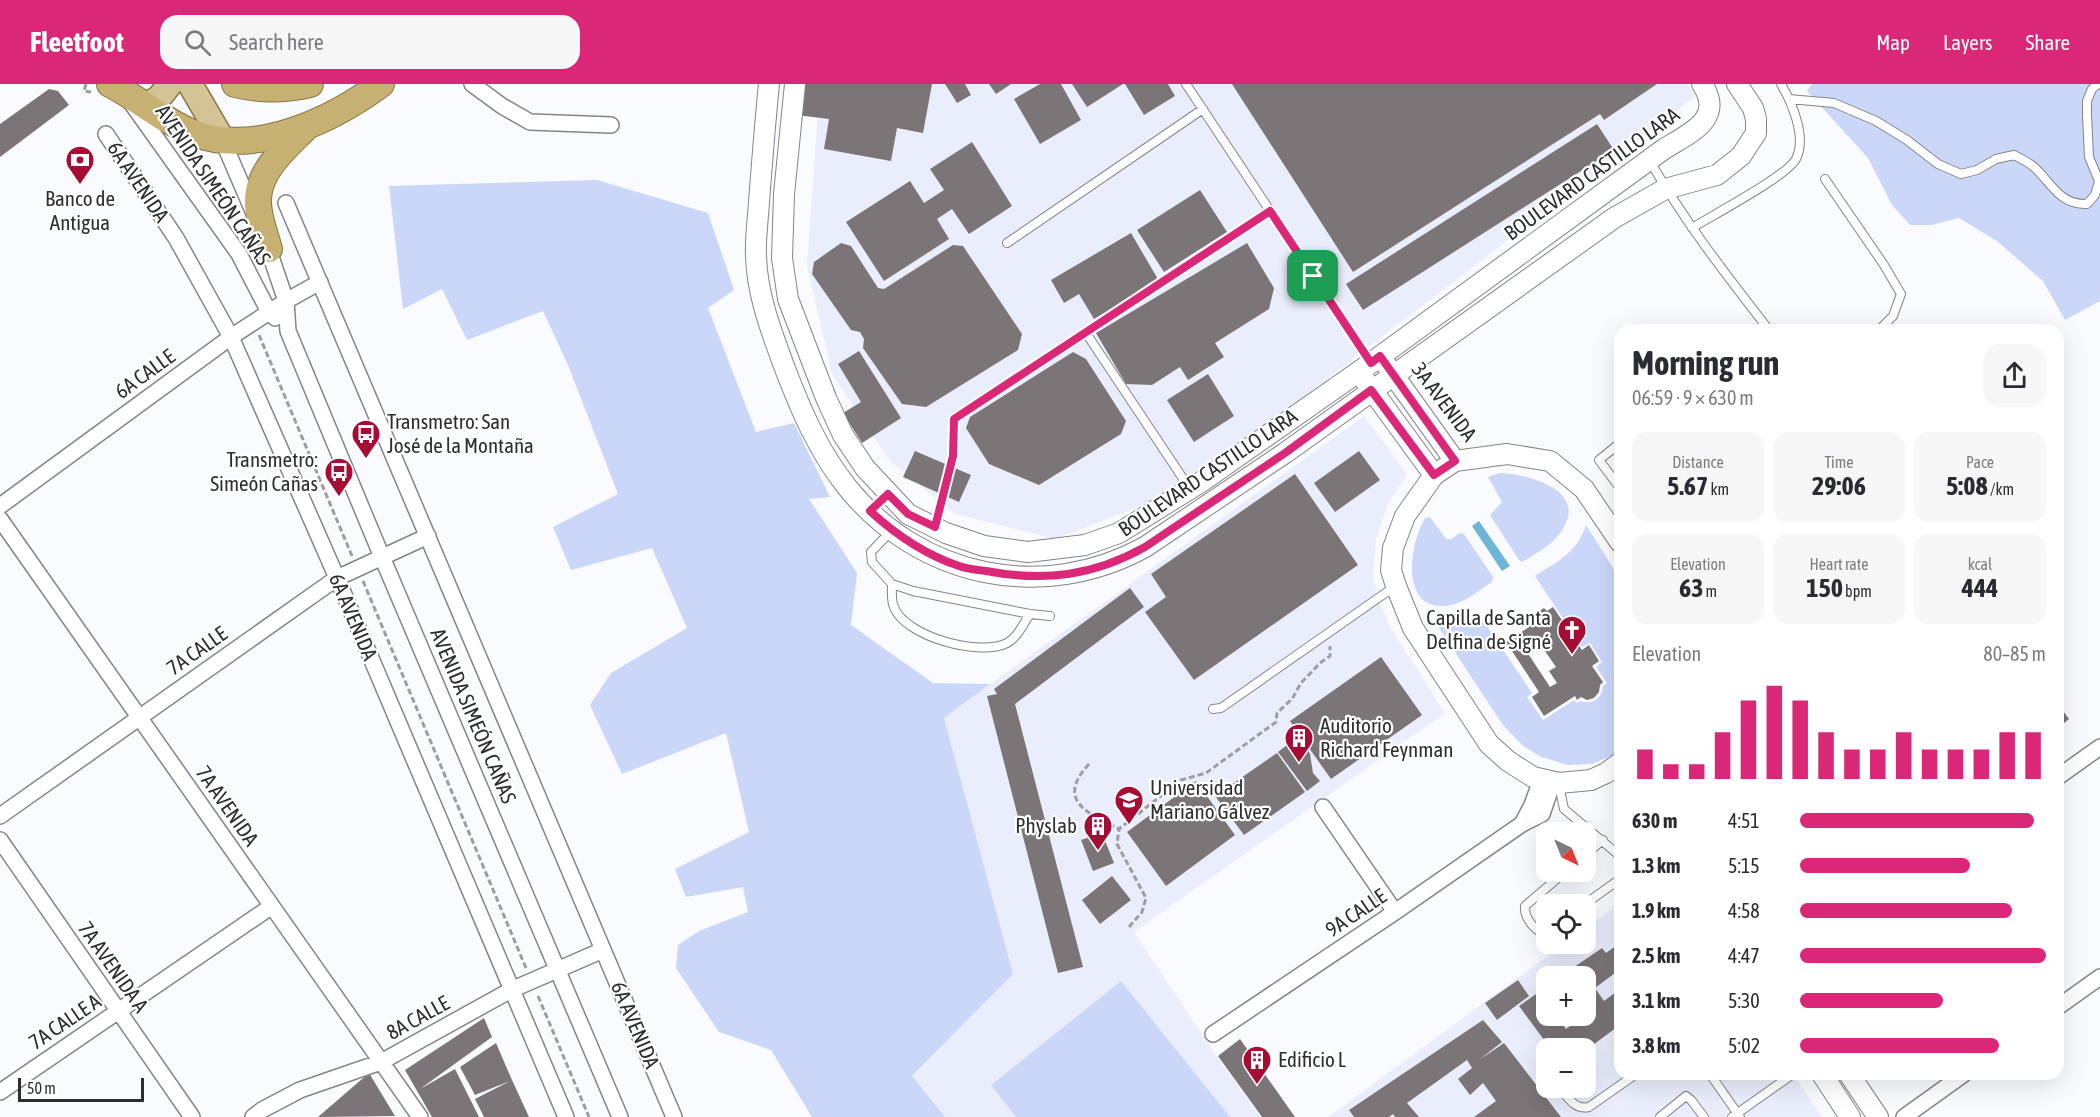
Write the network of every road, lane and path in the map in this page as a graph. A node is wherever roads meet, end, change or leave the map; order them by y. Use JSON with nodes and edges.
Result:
{"nodes":[{"id":1,"x":86,"y":84,"type":"edge"},
{"id":2,"x":170,"y":84,"type":"edge"},
{"id":3,"x":190,"y":84,"type":"edge"},
{"id":4,"x":235,"y":84,"type":"edge"},
{"id":5,"x":310,"y":84,"type":"edge"},
{"id":6,"x":381,"y":84,"type":"edge"},
{"id":7,"x":472,"y":84,"type":"edge"},
{"id":8,"x":769,"y":84,"type":"edge"},
{"id":9,"x":795,"y":84,"type":"edge"},
{"id":10,"x":1186,"y":84,"type":"edge"},
{"id":11,"x":1702,"y":84,"type":"edge"},
{"id":12,"x":1737,"y":84,"type":"edge"},
{"id":13,"x":1781,"y":84,"type":"edge"},
{"id":14,"x":2098,"y":84,"type":"edge"},
{"id":15,"x":118,"y":86,"type":"edge"},
{"id":16,"x":84,"y":91,"type":"dead end"},
{"id":17,"x":1789,"y":99,"type":"junction"},
{"id":18,"x":145,"y":105,"type":"junction"},
{"id":19,"x":1203,"y":109,"type":"junction"},
{"id":20,"x":308,"y":125,"type":"junction"},
{"id":21,"x":611,"y":125,"type":"dead end"},
{"id":22,"x":106,"y":134,"type":"dead end"},
{"id":23,"x":222,"y":140,"type":"junction"},
{"id":24,"x":1650,"y":160,"type":"junction"},
{"id":25,"x":1825,"y":179,"type":"dead end"},
{"id":26,"x":1665,"y":189,"type":"junction"},
{"id":27,"x":1270,"y":211,"type":"junction"},
{"id":28,"x":262,"y":223,"type":"junction"},
{"id":29,"x":1692,"y":228,"type":"junction"},
{"id":30,"x":1007,"y":243,"type":"dead end"},
{"id":31,"x":269,"y":249,"type":"junction"},
{"id":32,"x":756,"y":256,"type":"junction"},
{"id":33,"x":782,"y":258,"type":"junction"},
{"id":34,"x":1490,"y":277,"type":"junction"},
{"id":35,"x":320,"y":282,"type":"junction"},
{"id":36,"x":1504,"y":296,"type":"junction"},
{"id":37,"x":286,"y":301,"type":"junction"},
{"id":38,"x":269,"y":312,"type":"junction"},
{"id":39,"x":252,"y":323,"type":"junction"},
{"id":40,"x":1764,"y":324,"type":"edge"},
{"id":41,"x":1885,"y":324,"type":"edge"},
{"id":42,"x":288,"y":331,"type":"junction"},
{"id":43,"x":1086,"y":333,"type":"junction"},
{"id":44,"x":231,"y":338,"type":"junction"},
{"id":45,"x":1370,"y":364,"type":"junction"},
{"id":46,"x":1393,"y":374,"type":"junction"},
{"id":47,"x":1371,"y":390,"type":"junction"},
{"id":48,"x":1270,"y":435,"type":"junction"},
{"id":49,"x":1614,"y":448,"type":"edge"},
{"id":50,"x":1285,"y":453,"type":"junction"},
{"id":51,"x":1455,"y":461,"type":"junction"},
{"id":52,"x":1434,"y":475,"type":"junction"},
{"id":53,"x":1614,"y":478,"type":"edge"},
{"id":54,"x":1196,"y":486,"type":"junction"},
{"id":55,"x":888,"y":494,"type":"junction"},
{"id":56,"x":1215,"y":500,"type":"junction"},
{"id":57,"x":0,"y":506,"type":"edge"},
{"id":58,"x":870,"y":511,"type":"junction"},
{"id":59,"x":0,"y":519,"type":"edge"},
{"id":60,"x":935,"y":527,"type":"junction"},
{"id":61,"x":891,"y":531,"type":"junction"},
{"id":62,"x":1119,"y":533,"type":"junction"},
{"id":63,"x":1614,"y":533,"type":"edge"},
{"id":64,"x":428,"y":536,"type":"junction"},
{"id":65,"x":1129,"y":555,"type":"junction"},
{"id":66,"x":382,"y":557,"type":"junction"},
{"id":67,"x":357,"y":569,"type":"junction"},
{"id":68,"x":337,"y":578,"type":"junction"},
{"id":69,"x":892,"y":584,"type":"junction"},
{"id":70,"x":1396,"y":586,"type":"junction"},
{"id":71,"x":1030,"y":614,"type":"junction"},
{"id":72,"x":1050,"y":616,"type":"dead end"},
{"id":73,"x":1332,"y":650,"type":"dead end"},
{"id":74,"x":1214,"y":709,"type":"dead end"},
{"id":75,"x":139,"y":717,"type":"junction"},
{"id":76,"x":2100,"y":747,"type":"edge"},
{"id":77,"x":1089,"y":764,"type":"dead end"},
{"id":78,"x":1614,"y":773,"type":"edge"},
{"id":79,"x":2064,"y":773,"type":"edge"},
{"id":80,"x":1551,"y":782,"type":"junction"},
{"id":81,"x":1323,"y":807,"type":"dead end"},
{"id":82,"x":0,"y":816,"type":"edge"},
{"id":83,"x":1119,"y":829,"type":"junction"},
{"id":84,"x":0,"y":840,"type":"edge"},
{"id":85,"x":1603,"y":840,"type":"junction"},
{"id":86,"x":1596,"y":846,"type":"edge"},
{"id":87,"x":1614,"y":850,"type":"edge"},
{"id":88,"x":1553,"y":882,"type":"edge"},
{"id":89,"x":1614,"y":883,"type":"edge"},
{"id":90,"x":1539,"y":894,"type":"edge"},
{"id":91,"x":1536,"y":896,"type":"edge"},
{"id":92,"x":1596,"y":896,"type":"edge"},
{"id":93,"x":272,"y":906,"type":"junction"},
{"id":94,"x":1395,"y":912,"type":"junction"},
{"id":95,"x":1129,"y":927,"type":"dead end"},
{"id":96,"x":1536,"y":929,"type":"edge"},
{"id":97,"x":603,"y":950,"type":"junction"},
{"id":98,"x":558,"y":969,"type":"junction"},
{"id":99,"x":2100,"y":977,"type":"edge"},
{"id":100,"x":532,"y":981,"type":"junction"},
{"id":101,"x":511,"y":990,"type":"junction"},
{"id":102,"x":2064,"y":1003,"type":"edge"},
{"id":103,"x":118,"y":1011,"type":"junction"},
{"id":104,"x":1213,"y":1034,"type":"dead end"},
{"id":105,"x":381,"y":1062,"type":"junction"},
{"id":106,"x":1627,"y":1080,"type":"edge"},
{"id":107,"x":1714,"y":1080,"type":"edge"},
{"id":108,"x":1784,"y":1080,"type":"edge"},
{"id":109,"x":1826,"y":1080,"type":"edge"},
{"id":110,"x":1853,"y":1080,"type":"edge"},
{"id":111,"x":1956,"y":1080,"type":"edge"},
{"id":112,"x":0,"y":1092,"type":"edge"},
{"id":113,"x":1568,"y":1098,"type":"edge"},
{"id":114,"x":1737,"y":1116,"type":"edge"},
{"id":115,"x":192,"y":1117,"type":"edge"},
{"id":116,"x":253,"y":1117,"type":"edge"},
{"id":117,"x":420,"y":1117,"type":"edge"},
{"id":118,"x":566,"y":1117,"type":"edge"},
{"id":119,"x":589,"y":1117,"type":"edge"},
{"id":120,"x":620,"y":1117,"type":"edge"},
{"id":121,"x":674,"y":1117,"type":"edge"},
{"id":122,"x":1660,"y":1117,"type":"edge"},
{"id":123,"x":1704,"y":1117,"type":"edge"},
{"id":124,"x":1850,"y":1117,"type":"edge"},
{"id":125,"x":1878,"y":1117,"type":"edge"},
{"id":126,"x":1904,"y":1117,"type":"edge"}],
"edges":[{"from":1,"to":16,"type":"path"},
{"from":2,"to":18,"type":"main road"},
{"from":3,"to":23,"type":"main road"},
{"from":4,"to":5,"type":"highway"},
{"from":6,"to":20,"type":"highway"},
{"from":7,"to":21,"type":"street"},
{"from":8,"to":32,"type":"street","name":"BOULEVARD CASTILLO LARA"},
{"from":9,"to":33,"type":"street","name":"BOULEVARD CASTILLO LARA"},
{"from":10,"to":19,"type":"lane"},
{"from":11,"to":24,"type":"street","name":"BOULEVARD CASTILLO LARA"},
{"from":12,"to":26,"type":"street","name":"BOULEVARD CASTILLO LARA"},
{"from":13,"to":17,"type":"lane"},
{"from":14,"to":17,"type":"lane"},
{"from":15,"to":18,"type":"highway"},
{"from":15,"to":38,"type":"street","name":"AVENIDA SIMEÓN CAÑAS"},
{"from":17,"to":29,"type":"lane"},
{"from":18,"to":23,"type":"highway"},
{"from":19,"to":27,"type":"lane"},
{"from":19,"to":30,"type":"lane"},
{"from":20,"to":23,"type":"highway"},
{"from":20,"to":28,"type":"highway"},
{"from":22,"to":44,"type":"street","name":"6A AVENIDA"},
{"from":23,"to":31,"type":"street","name":"AVENIDA SIMEÓN CAÑAS"},
{"from":24,"to":26,"type":"lane"},
{"from":24,"to":34,"type":"street","name":"BOULEVARD CASTILLO LARA"},
{"from":25,"to":41,"type":"lane"},
{"from":26,"to":29,"type":"lane"},
{"from":26,"to":36,"type":"street","name":"BOULEVARD CASTILLO LARA"},
{"from":27,"to":43,"type":"lane"},
{"from":27,"to":45,"type":"lane"},
{"from":28,"to":31,"type":"highway"},
{"from":28,"to":35,"type":"street","name":"6A AVENIDA"},
{"from":29,"to":40,"type":"lane"},
{"from":31,"to":37,"type":"street","name":"AVENIDA SIMEÓN CAÑAS"},
{"from":32,"to":33,"type":"street"},
{"from":32,"to":58,"type":"street","name":"BOULEVARD CASTILLO LARA"},
{"from":33,"to":55,"type":"street","name":"BOULEVARD CASTILLO LARA"},
{"from":34,"to":36,"type":"street"},
{"from":34,"to":45,"type":"street","name":"BOULEVARD CASTILLO LARA"},
{"from":35,"to":37,"type":"street","name":"6A CALLE"},
{"from":35,"to":64,"type":"street","name":"6A AVENIDA"},
{"from":36,"to":46,"type":"street","name":"BOULEVARD CASTILLO LARA"},
{"from":37,"to":38,"type":"street","name":"6A CALLE"},
{"from":37,"to":42,"type":"street","name":"AVENIDA SIMEÓN CAÑAS"},
{"from":38,"to":39,"type":"street","name":"6A CALLE"},
{"from":38,"to":42,"type":"street","name":"AVENIDA SIMEÓN CAÑAS"},
{"from":39,"to":44,"type":"street","name":"6A CALLE"},
{"from":39,"to":67,"type":"path"},
{"from":42,"to":66,"type":"street","name":"AVENIDA SIMEÓN CAÑAS"},
{"from":43,"to":54,"type":"lane"},
{"from":43,"to":60,"type":"lane"},
{"from":44,"to":57,"type":"street","name":"6A CALLE"},
{"from":44,"to":68,"type":"street","name":"6A AVENIDA"},
{"from":45,"to":46,"type":"street","name":"3A AVENIDA"},
{"from":45,"to":47,"type":"street"},
{"from":45,"to":48,"type":"street","name":"BOULEVARD CASTILLO LARA"},
{"from":46,"to":47,"type":"street","name":"BOULEVARD CASTILLO LARA"},
{"from":46,"to":51,"type":"street","name":"3A AVENIDA"},
{"from":47,"to":50,"type":"street","name":"BOULEVARD CASTILLO LARA"},
{"from":47,"to":52,"type":"street"},
{"from":48,"to":50,"type":"street"},
{"from":48,"to":54,"type":"street","name":"BOULEVARD CASTILLO LARA"},
{"from":49,"to":53,"type":"lane"},
{"from":50,"to":56,"type":"street","name":"BOULEVARD CASTILLO LARA"},
{"from":51,"to":52,"type":"street"},
{"from":51,"to":63,"type":"street","name":"3A AVENIDA"},
{"from":52,"to":70,"type":"street"},
{"from":54,"to":56,"type":"street"},
{"from":54,"to":62,"type":"street","name":"BOULEVARD CASTILLO LARA"},
{"from":55,"to":58,"type":"street"},
{"from":55,"to":60,"type":"street","name":"BOULEVARD CASTILLO LARA"},
{"from":56,"to":65,"type":"street","name":"BOULEVARD CASTILLO LARA"},
{"from":58,"to":61,"type":"street","name":"BOULEVARD CASTILLO LARA"},
{"from":59,"to":75,"type":"street","name":"7A AVENIDA"},
{"from":60,"to":62,"type":"street","name":"BOULEVARD CASTILLO LARA"},
{"from":61,"to":65,"type":"street","name":"BOULEVARD CASTILLO LARA"},
{"from":61,"to":69,"type":"lane"},
{"from":62,"to":65,"type":"street"},
{"from":64,"to":66,"type":"street","name":"7A CALLE"},
{"from":64,"to":97,"type":"street","name":"6A AVENIDA"},
{"from":66,"to":67,"type":"street","name":"7A CALLE"},
{"from":66,"to":98,"type":"street","name":"AVENIDA SIMEÓN CAÑAS"},
{"from":67,"to":68,"type":"street","name":"7A CALLE"},
{"from":67,"to":100,"type":"path"},
{"from":68,"to":75,"type":"street","name":"7A CALLE"},
{"from":68,"to":101,"type":"street","name":"6A AVENIDA"},
{"from":69,"to":71,"type":"lane"},
{"from":69,"to":71,"type":"lane"},
{"from":70,"to":74,"type":"lane"},
{"from":70,"to":80,"type":"street"},
{"from":71,"to":72,"type":"lane"},
{"from":73,"to":83,"type":"path"},
{"from":75,"to":82,"type":"street","name":"7A CALLE"},
{"from":75,"to":93,"type":"street","name":"7A AVENIDA"},
{"from":76,"to":79,"type":"street"},
{"from":77,"to":83,"type":"path"},
{"from":78,"to":80,"type":"street"},
{"from":80,"to":85,"type":"lane"},
{"from":80,"to":94,"type":"street","name":"9A CALLE"},
{"from":81,"to":94,"type":"street"},
{"from":83,"to":95,"type":"path"},
{"from":84,"to":103,"type":"street","name":"7A AVENIDA A"},
{"from":85,"to":86,"type":"lane"},
{"from":85,"to":87,"type":"lane"},
{"from":88,"to":90,"type":"lane"},
{"from":89,"to":92,"type":"lane"},
{"from":91,"to":96,"type":"lane"},
{"from":93,"to":103,"type":"street","name":"7A CALLE A"},
{"from":93,"to":105,"type":"street","name":"7A AVENIDA"},
{"from":94,"to":104,"type":"street","name":"9A CALLE"},
{"from":97,"to":98,"type":"street","name":"8A CALLE"},
{"from":97,"to":121,"type":"street","name":"6A AVENIDA"},
{"from":98,"to":100,"type":"street","name":"8A CALLE"},
{"from":98,"to":120,"type":"street","name":"AVENIDA SIMEÓN CAÑAS"},
{"from":99,"to":102,"type":"street"},
{"from":100,"to":101,"type":"street","name":"8A CALLE"},
{"from":100,"to":119,"type":"path"},
{"from":101,"to":105,"type":"street","name":"8A CALLE"},
{"from":101,"to":118,"type":"street","name":"6A AVENIDA"},
{"from":103,"to":112,"type":"street","name":"7A CALLE A"},
{"from":103,"to":115,"type":"street","name":"7A AVENIDA A"},
{"from":105,"to":116,"type":"street","name":"8A CALLE"},
{"from":105,"to":117,"type":"street","name":"7A AVENIDA"},
{"from":106,"to":113,"type":"lane"},
{"from":107,"to":114,"type":"lane"},
{"from":108,"to":114,"type":"lane"},
{"from":109,"to":124,"type":"street"},
{"from":110,"to":125,"type":"street"},
{"from":111,"to":126,"type":"street"},
{"from":122,"to":123,"type":"lane"}]}
